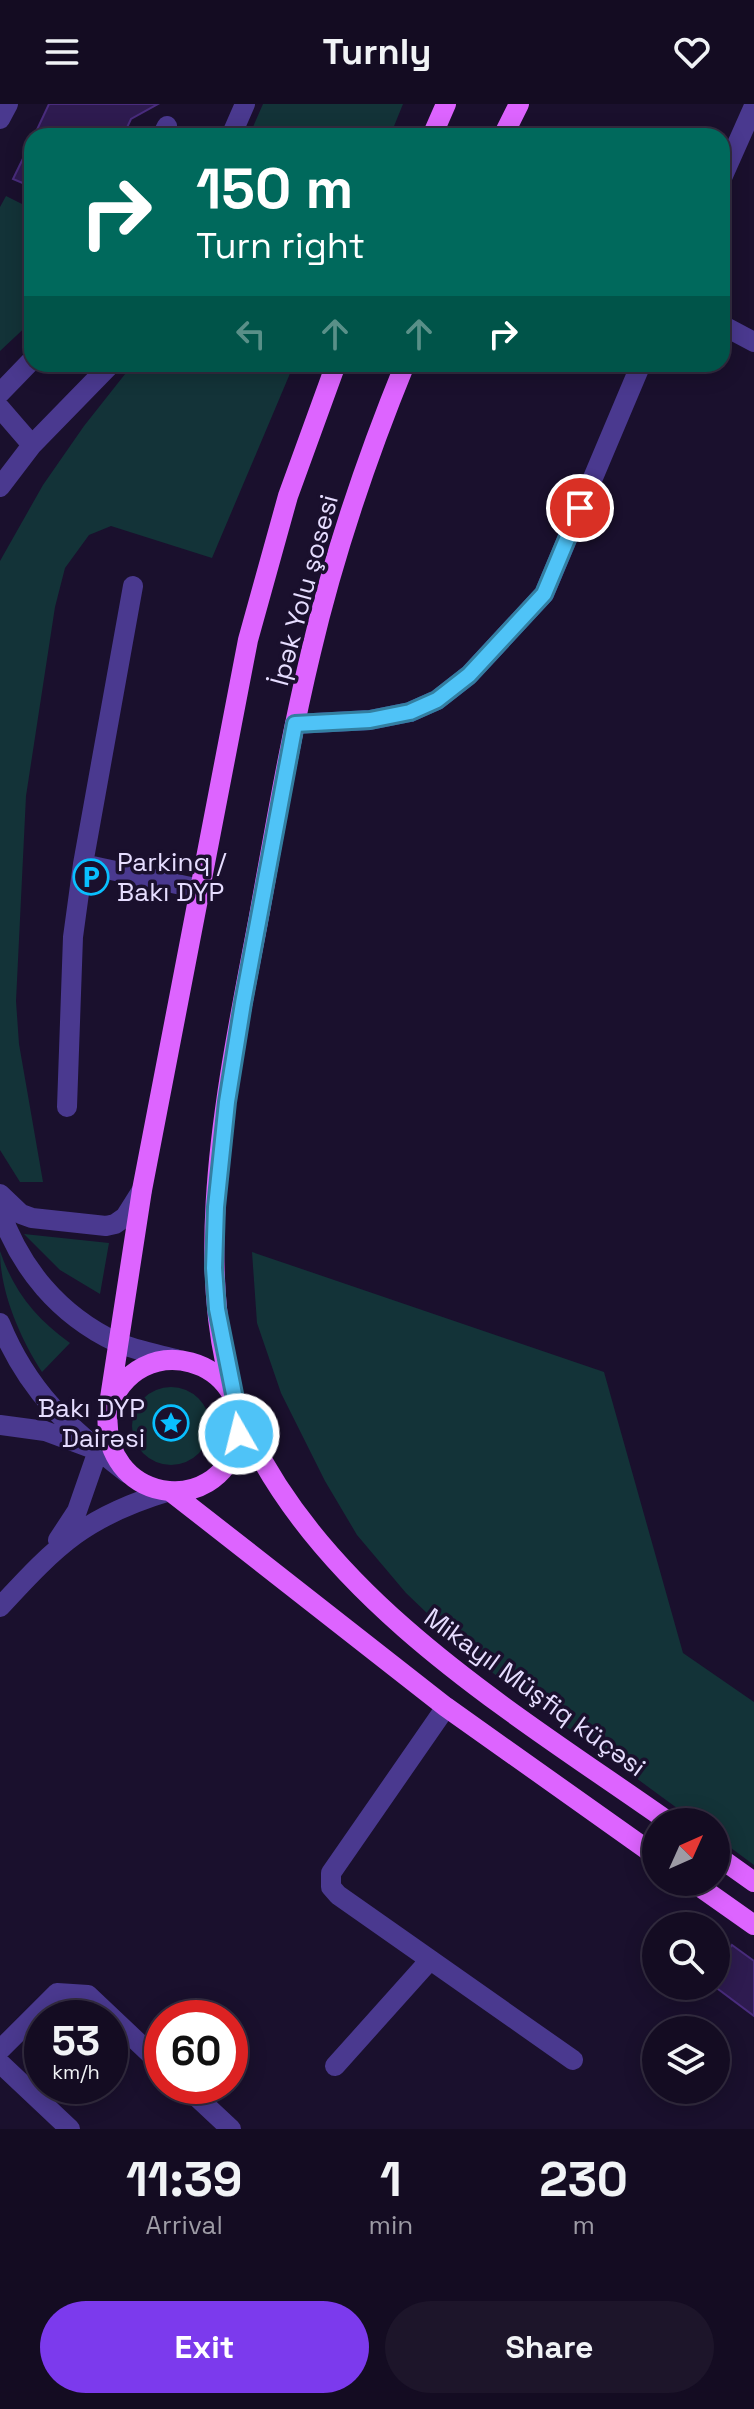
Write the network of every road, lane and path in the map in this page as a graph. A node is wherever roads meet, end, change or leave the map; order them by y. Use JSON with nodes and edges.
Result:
{"nodes":[{"id":1,"x":8,"y":104,"type":"edge"},
{"id":2,"x":245,"y":104,"type":"edge"},
{"id":3,"x":446,"y":104,"type":"edge"},
{"id":4,"x":519,"y":104,"type":"edge"},
{"id":5,"x":754,"y":106,"type":"edge"},
{"id":6,"x":0,"y":119,"type":"edge"},
{"id":7,"x":234,"y":128,"type":"edge"},
{"id":8,"x":436,"y":128,"type":"edge"},
{"id":9,"x":507,"y":128,"type":"edge"},
{"id":10,"x":730,"y":160,"type":"edge"},
{"id":11,"x":730,"y":329,"type":"edge"},
{"id":12,"x":754,"y":342,"type":"edge"},
{"id":13,"x":24,"y":368,"type":"edge"},
{"id":14,"x":103,"y":372,"type":"edge"},
{"id":15,"x":333,"y":372,"type":"edge"},
{"id":16,"x":402,"y":372,"type":"edge"},
{"id":17,"x":638,"y":372,"type":"edge"},
{"id":18,"x":0,"y":393,"type":"edge"},
{"id":19,"x":0,"y":408,"type":"edge"},
{"id":20,"x":32,"y":445,"type":"junction"},
{"id":21,"x":0,"y":487,"type":"edge"},
{"id":22,"x":133,"y":586,"type":"dead end"},
{"id":23,"x":295,"y":724,"type":"junction"},
{"id":24,"x":83,"y":864,"type":"junction"},
{"id":25,"x":200,"y":889,"type":"junction"},
{"id":26,"x":67,"y":1107,"type":"dead end"},
{"id":27,"x":142,"y":1190,"type":"junction"},
{"id":28,"x":0,"y":1194,"type":"edge"},
{"id":29,"x":0,"y":1210,"type":"edge"},
{"id":30,"x":0,"y":1323,"type":"edge"},
{"id":31,"x":119,"y":1343,"type":"junction"},
{"id":32,"x":176,"y":1359,"type":"junction"},
{"id":33,"x":236,"y":1404,"type":"junction"},
{"id":34,"x":108,"y":1411,"type":"junction"},
{"id":35,"x":0,"y":1425,"type":"edge"},
{"id":36,"x":99,"y":1451,"type":"junction"},
{"id":37,"x":135,"y":1480,"type":"junction"},
{"id":38,"x":170,"y":1491,"type":"junction"},
{"id":39,"x":47,"y":1556,"type":"junction"},
{"id":40,"x":0,"y":1607,"type":"edge"},
{"id":41,"x":446,"y":1707,"type":"junction"},
{"id":42,"x":649,"y":1808,"type":"edge"},
{"id":43,"x":642,"y":1846,"type":"edge"},
{"id":44,"x":730,"y":1865,"type":"edge"},
{"id":45,"x":754,"y":1882,"type":"edge"},
{"id":46,"x":713,"y":1896,"type":"edge"},
{"id":47,"x":754,"y":1925,"type":"edge"},
{"id":48,"x":430,"y":1960,"type":"junction"},
{"id":49,"x":144,"y":2048,"type":"edge"},
{"id":50,"x":0,"y":2050,"type":"edge"},
{"id":51,"x":573,"y":2060,"type":"dead end"},
{"id":52,"x":0,"y":2063,"type":"edge"},
{"id":53,"x":335,"y":2066,"type":"dead end"},
{"id":54,"x":204,"y":2104,"type":"edge"},
{"id":55,"x":70,"y":2129,"type":"edge"},
{"id":56,"x":231,"y":2129,"type":"edge"}],
"edges":[{"from":1,"to":6,"type":"street"},
{"from":2,"to":7,"type":"street"},
{"from":3,"to":8,"type":"main road"},
{"from":4,"to":9,"type":"main road"},
{"from":5,"to":10,"type":"street"},
{"from":11,"to":12,"type":"street"},
{"from":13,"to":18,"type":"street"},
{"from":14,"to":20,"type":"street"},
{"from":15,"to":25,"type":"main road","name":"İpək Yolu şosesi"},
{"from":16,"to":23,"type":"main road","name":"İpək Yolu şosesi"},
{"from":17,"to":23,"type":"street"},
{"from":19,"to":20,"type":"street"},
{"from":20,"to":21,"type":"street"},
{"from":22,"to":24,"type":"street"},
{"from":23,"to":33,"type":"main road","name":"İpək Yolu şosesi"},
{"from":24,"to":25,"type":"street"},
{"from":24,"to":26,"type":"street"},
{"from":25,"to":27,"type":"main road","name":"İpək Yolu şosesi"},
{"from":27,"to":28,"type":"street"},
{"from":27,"to":31,"type":"main road","name":"İpək Yolu şosesi"},
{"from":29,"to":31,"type":"street"},
{"from":30,"to":36,"type":"street"},
{"from":31,"to":32,"type":"street"},
{"from":31,"to":34,"type":"main road","name":"İpək Yolu şosesi"},
{"from":32,"to":33,"type":"main road"},
{"from":32,"to":34,"type":"main road"},
{"from":33,"to":38,"type":"main road"},
{"from":33,"to":42,"type":"main road","name":"Mikayıl Müşfiq küçəsi"},
{"from":34,"to":36,"type":"street"},
{"from":34,"to":37,"type":"main road"},
{"from":35,"to":36,"type":"street"},
{"from":36,"to":37,"type":"street"},
{"from":36,"to":39,"type":"street"},
{"from":37,"to":38,"type":"main road"},
{"from":38,"to":39,"type":"street"},
{"from":38,"to":41,"type":"main road"},
{"from":39,"to":40,"type":"street"},
{"from":41,"to":43,"type":"main road"},
{"from":41,"to":48,"type":"street"},
{"from":44,"to":45,"type":"main road"},
{"from":46,"to":47,"type":"main road"},
{"from":48,"to":51,"type":"street"},
{"from":48,"to":53,"type":"street"},
{"from":49,"to":50,"type":"street"},
{"from":52,"to":55,"type":"street"},
{"from":54,"to":56,"type":"street"}]}
